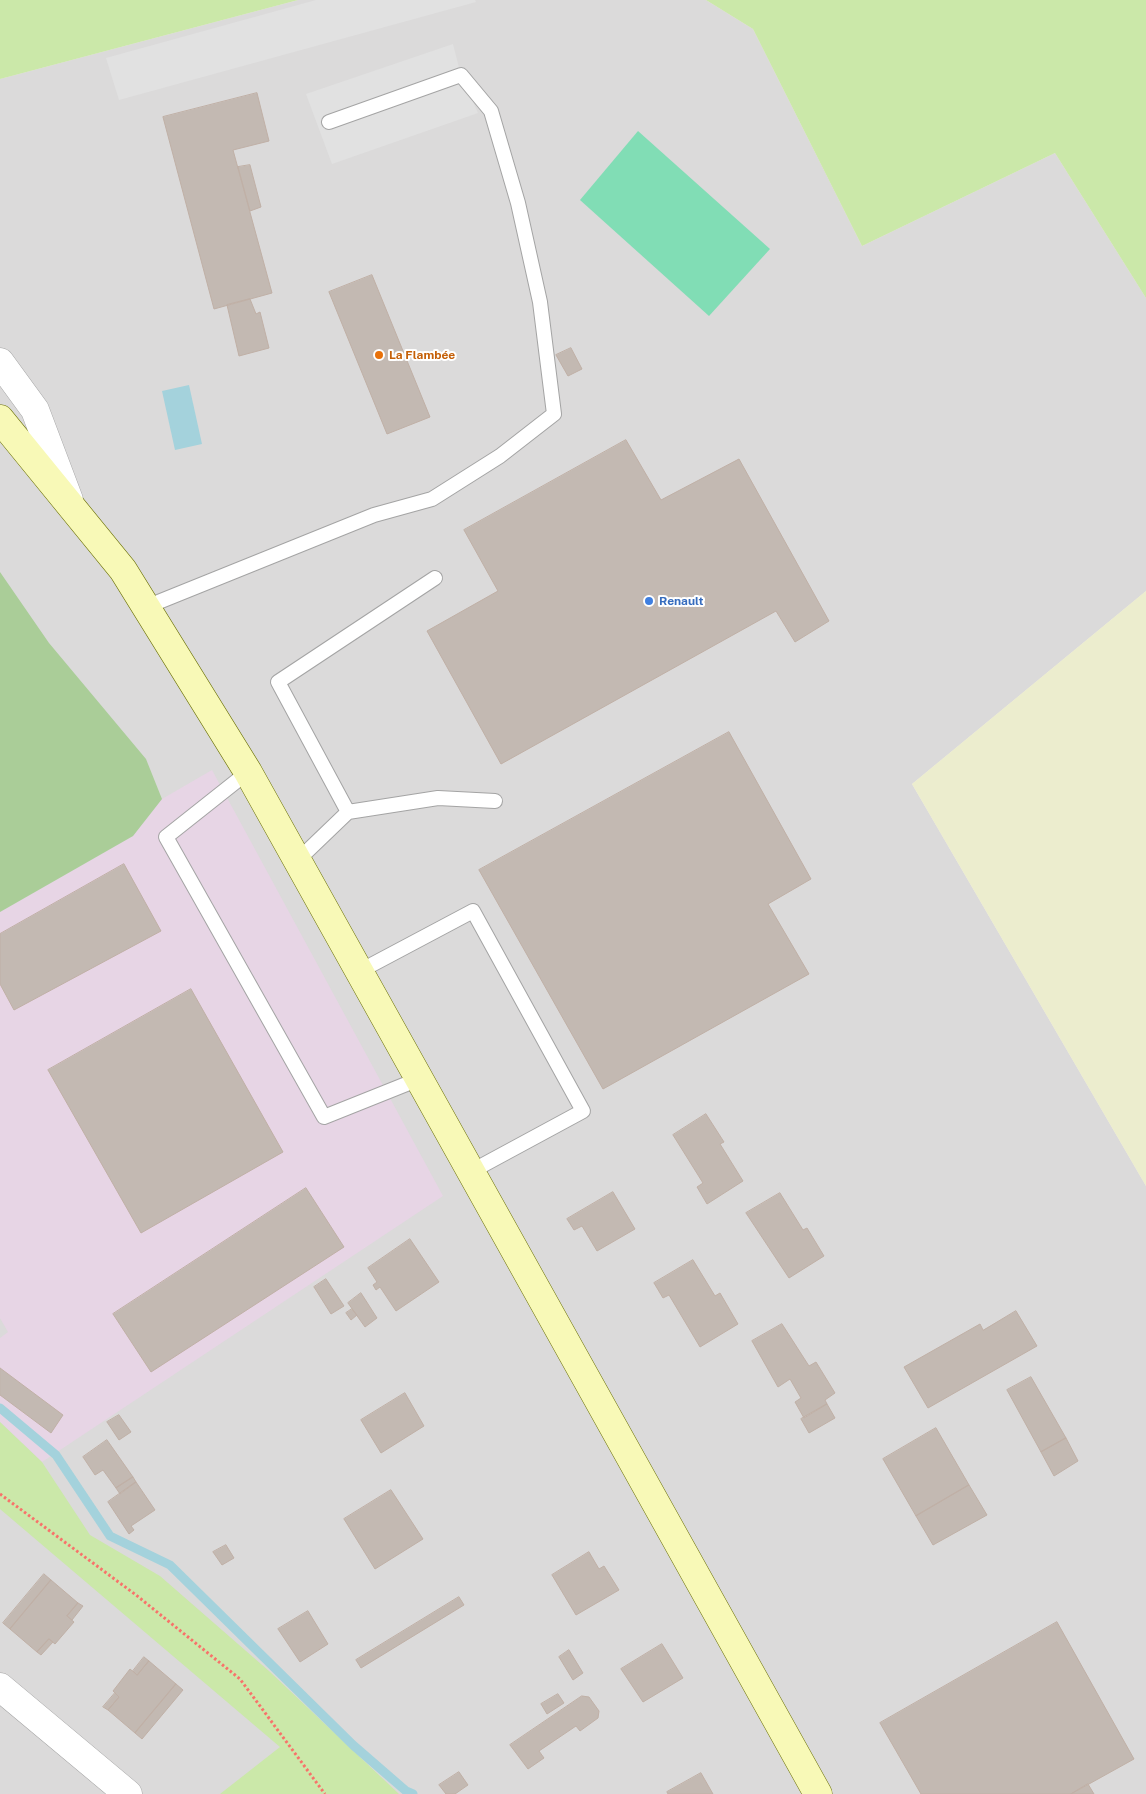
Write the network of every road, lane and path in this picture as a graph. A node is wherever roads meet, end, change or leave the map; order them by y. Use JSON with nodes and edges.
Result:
{"nodes":[{"id":1,"x":328,"y":122,"type":"dead end"},
{"id":2,"x":0,"y":362,"type":"edge"},
{"id":3,"x":0,"y":419,"type":"edge"},
{"id":4,"x":71,"y":504,"type":"junction"},
{"id":5,"x":435,"y":578,"type":"dead end"},
{"id":6,"x":146,"y":606,"type":"junction"},
{"id":7,"x":248,"y":772,"type":"junction"},
{"id":8,"x":495,"y":800,"type":"dead end"},
{"id":9,"x":348,"y":812,"type":"junction"},
{"id":10,"x":298,"y":860,"type":"junction"},
{"id":11,"x":360,"y":971,"type":"junction"},
{"id":12,"x":419,"y":1079,"type":"junction"},
{"id":13,"x":472,"y":1171,"type":"junction"},
{"id":14,"x":0,"y":1494,"type":"edge"},
{"id":15,"x":0,"y":1687,"type":"edge"},
{"id":16,"x":128,"y":1794,"type":"edge"},
{"id":17,"x":326,"y":1794,"type":"edge"},
{"id":18,"x":818,"y":1794,"type":"edge"}],
"edges":[{"from":1,"to":6,"type":"lane"},
{"from":2,"to":4,"type":"street"},
{"from":3,"to":4,"type":"main road"},
{"from":4,"to":6,"type":"main road"},
{"from":5,"to":9,"type":"lane"},
{"from":6,"to":7,"type":"main road"},
{"from":7,"to":10,"type":"main road"},
{"from":7,"to":12,"type":"lane"},
{"from":8,"to":9,"type":"lane"},
{"from":9,"to":10,"type":"lane"},
{"from":10,"to":11,"type":"main road"},
{"from":11,"to":12,"type":"main road"},
{"from":11,"to":13,"type":"lane"},
{"from":12,"to":13,"type":"main road"},
{"from":13,"to":18,"type":"main road"},
{"from":14,"to":17,"type":"path"},
{"from":15,"to":16,"type":"street"}]}
